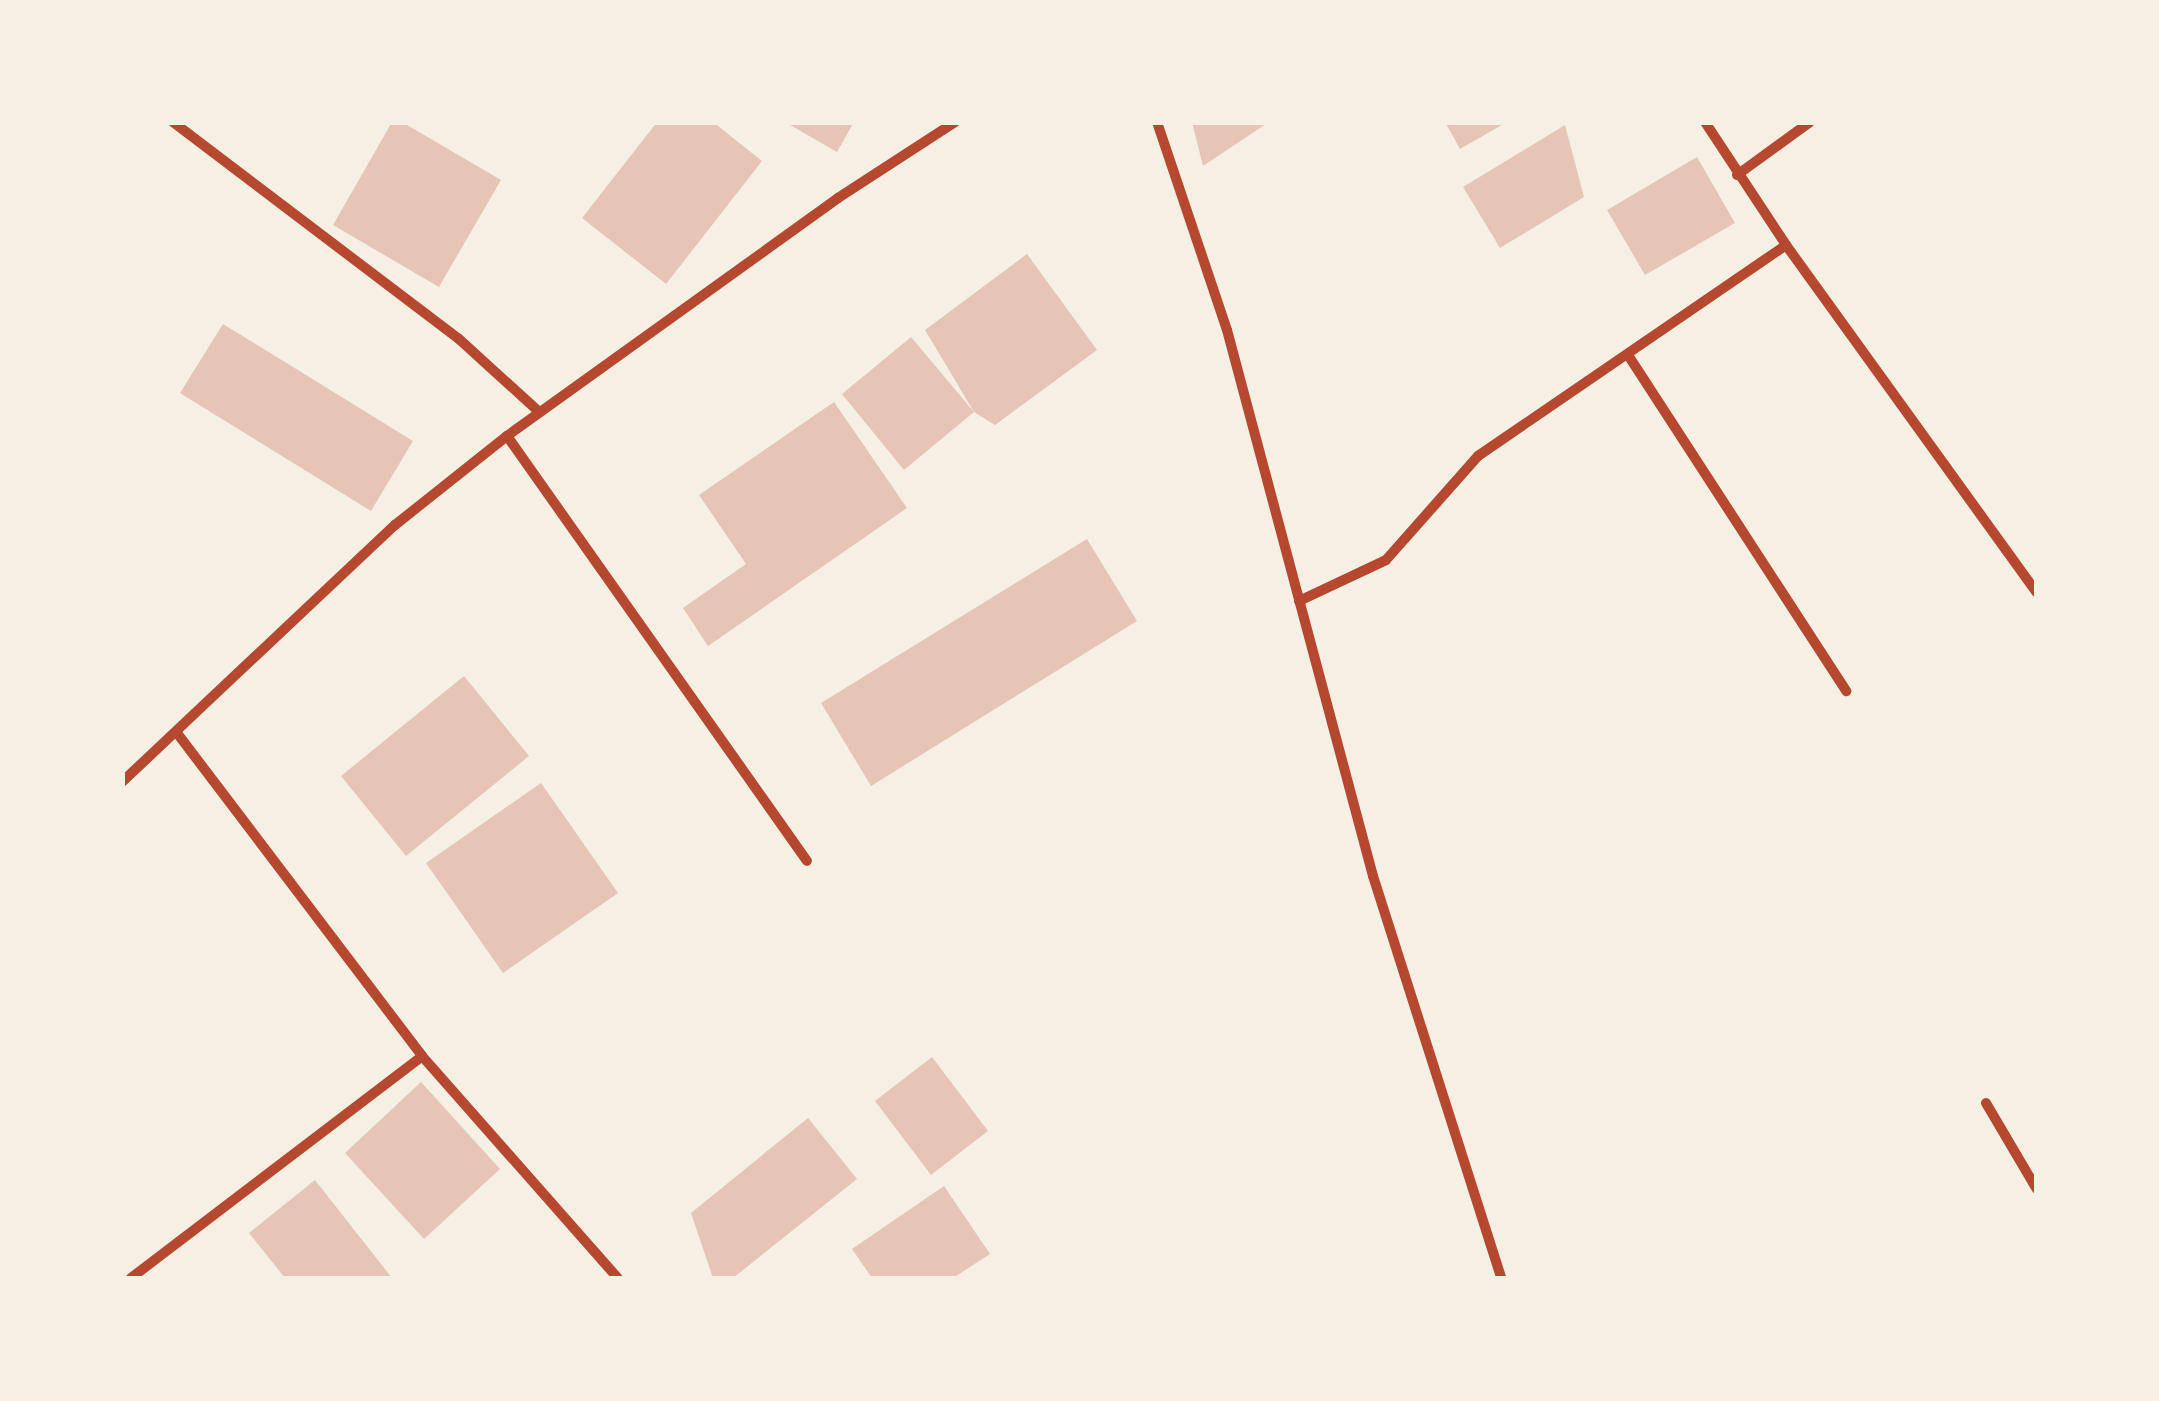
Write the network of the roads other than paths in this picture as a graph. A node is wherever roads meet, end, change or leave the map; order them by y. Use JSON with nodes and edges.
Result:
{"nodes":[{"id":1,"x":173,"y":122,"type":"edge"},
{"id":2,"x":955,"y":122,"type":"edge"},
{"id":3,"x":1157,"y":122,"type":"edge"},
{"id":4,"x":1705,"y":122,"type":"edge"},
{"id":5,"x":1810,"y":122,"type":"edge"},
{"id":6,"x":1737,"y":175,"type":"junction"},
{"id":7,"x":1786,"y":245,"type":"junction"},
{"id":8,"x":1628,"y":355,"type":"junction"},
{"id":9,"x":538,"y":411,"type":"junction"},
{"id":10,"x":507,"y":436,"type":"junction"},
{"id":11,"x":2036,"y":592,"type":"edge"},
{"id":12,"x":1300,"y":600,"type":"junction"},
{"id":13,"x":1846,"y":691,"type":"dead end"},
{"id":14,"x":176,"y":733,"type":"junction"},
{"id":15,"x":122,"y":782,"type":"edge"},
{"id":16,"x":806,"y":861,"type":"dead end"},
{"id":17,"x":422,"y":1056,"type":"junction"},
{"id":18,"x":1986,"y":1103,"type":"dead end"},
{"id":19,"x":2036,"y":1188,"type":"edge"},
{"id":20,"x":131,"y":1278,"type":"edge"},
{"id":21,"x":618,"y":1278,"type":"edge"},
{"id":22,"x":1501,"y":1278,"type":"edge"}],
"edges":[{"from":1,"to":9,"type":"street"},
{"from":2,"to":9,"type":"street"},
{"from":3,"to":12,"type":"street"},
{"from":4,"to":6,"type":"street"},
{"from":5,"to":6,"type":"street"},
{"from":6,"to":7,"type":"street"},
{"from":7,"to":8,"type":"street"},
{"from":7,"to":11,"type":"street"},
{"from":8,"to":12,"type":"street"},
{"from":8,"to":13,"type":"street"},
{"from":9,"to":10,"type":"street"},
{"from":10,"to":14,"type":"street"},
{"from":10,"to":16,"type":"street"},
{"from":12,"to":22,"type":"street"},
{"from":14,"to":15,"type":"street"},
{"from":14,"to":17,"type":"street"},
{"from":17,"to":20,"type":"street"},
{"from":17,"to":21,"type":"street"},
{"from":18,"to":19,"type":"street"}]}
